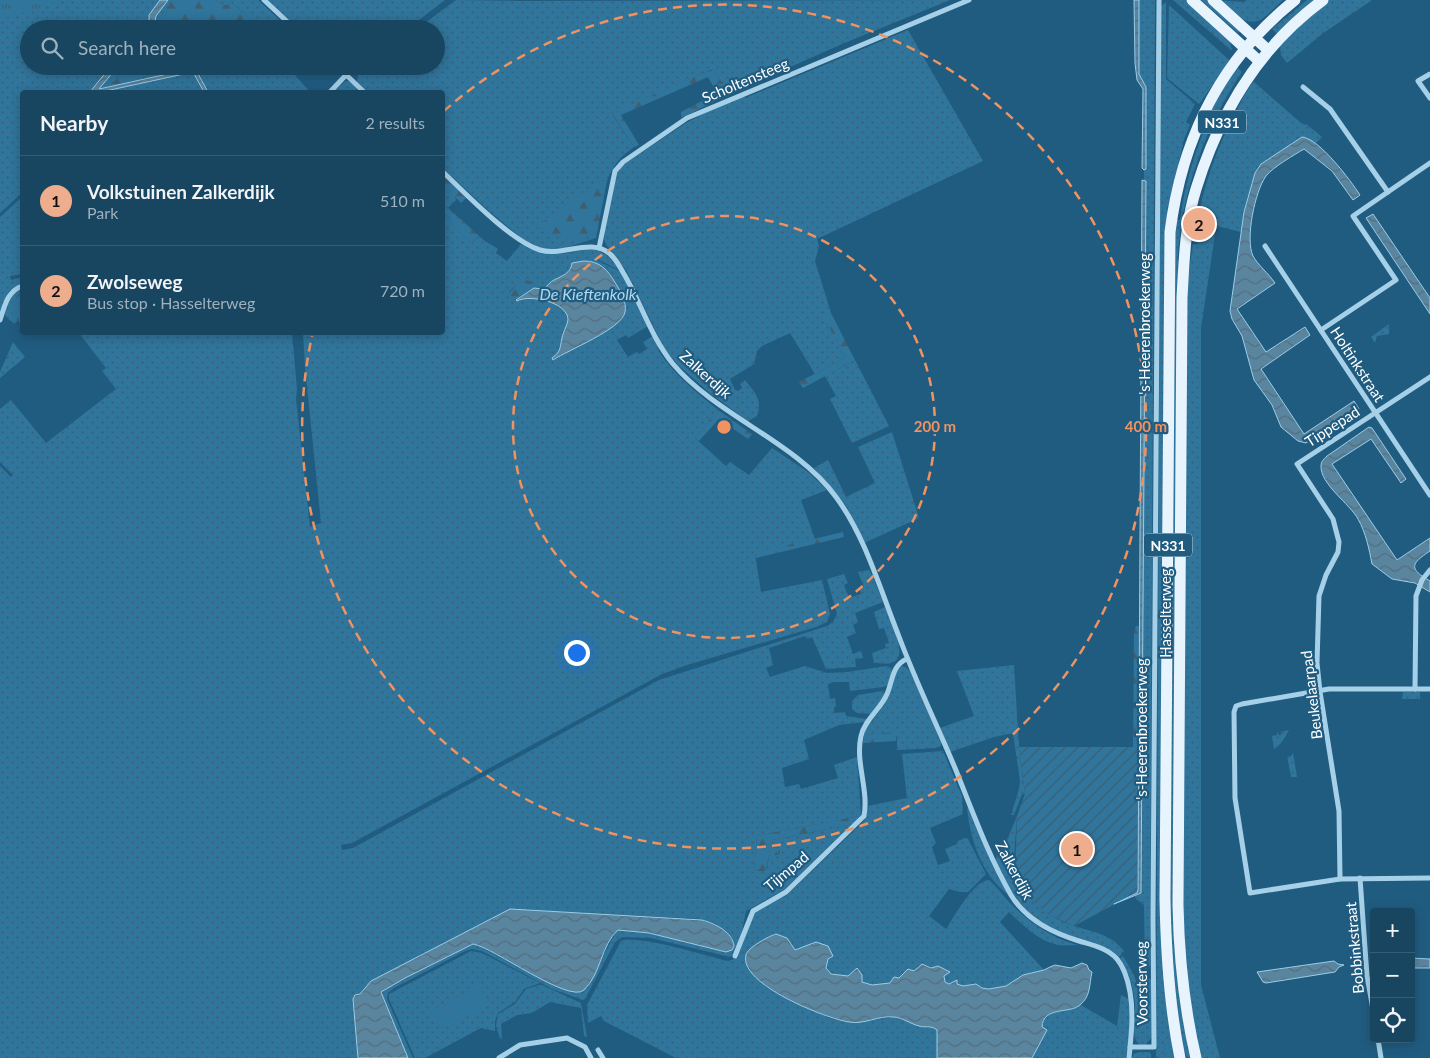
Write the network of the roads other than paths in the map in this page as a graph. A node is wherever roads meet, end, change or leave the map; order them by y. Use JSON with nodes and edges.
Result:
{"nodes":[{"id":1,"x":264,"y":0,"type":"edge"},
{"id":2,"x":969,"y":0,"type":"edge"},
{"id":3,"x":1159,"y":0,"type":"edge"},
{"id":4,"x":1192,"y":0,"type":"edge"},
{"id":5,"x":1213,"y":0,"type":"edge"},
{"id":6,"x":1295,"y":0,"type":"edge"},
{"id":7,"x":1323,"y":0,"type":"edge"},
{"id":8,"x":285,"y":20,"type":"edge"},
{"id":9,"x":1255,"y":37,"type":"junction"},
{"id":10,"x":1246,"y":49,"type":"junction"},
{"id":11,"x":1268,"y":50,"type":"junction"},
{"id":12,"x":1259,"y":61,"type":"junction"},
{"id":13,"x":1430,"y":74,"type":"edge"},
{"id":14,"x":346,"y":75,"type":"joint"},
{"id":15,"x":1303,"y":87,"type":"dead end"},
{"id":16,"x":332,"y":90,"type":"edge"},
{"id":17,"x":362,"y":90,"type":"edge"},
{"id":18,"x":1430,"y":98,"type":"edge"},
{"id":19,"x":1430,"y":164,"type":"edge"},
{"id":20,"x":445,"y":174,"type":"edge"},
{"id":21,"x":1388,"y":192,"type":"junction"},
{"id":22,"x":1265,"y":246,"type":"dead end"},
{"id":23,"x":599,"y":248,"type":"junction"},
{"id":24,"x":20,"y":287,"type":"edge"},
{"id":25,"x":0,"y":320,"type":"edge"},
{"id":26,"x":1321,"y":330,"type":"junction"},
{"id":27,"x":1430,"y":378,"type":"edge"},
{"id":28,"x":1376,"y":413,"type":"junction"},
{"id":29,"x":1297,"y":464,"type":"joint"},
{"id":30,"x":1430,"y":495,"type":"edge"},
{"id":31,"x":1428,"y":572,"type":"edge"},
{"id":32,"x":907,"y":659,"type":"junction"},
{"id":33,"x":1415,"y":689,"type":"junction"},
{"id":34,"x":1430,"y":689,"type":"edge"},
{"id":35,"x":1320,"y":692,"type":"junction"},
{"id":36,"x":1360,"y":878,"type":"junction"},
{"id":37,"x":1430,"y":878,"type":"edge"},
{"id":38,"x":1340,"y":879,"type":"junction"},
{"id":39,"x":1153,"y":919,"type":"joint"},
{"id":40,"x":735,"y":956,"type":"dead end"},
{"id":41,"x":1371,"y":998,"type":"edge"},
{"id":42,"x":1379,"y":1043,"type":"edge"},
{"id":43,"x":1130,"y":1047,"type":"junction"},
{"id":44,"x":598,"y":1050,"type":"dead end"},
{"id":45,"x":499,"y":1058,"type":"edge"},
{"id":46,"x":591,"y":1058,"type":"edge"},
{"id":47,"x":603,"y":1058,"type":"edge"},
{"id":48,"x":1129,"y":1058,"type":"edge"},
{"id":49,"x":1180,"y":1058,"type":"edge"},
{"id":50,"x":1196,"y":1058,"type":"edge"},
{"id":51,"x":1381,"y":1058,"type":"edge"}],
"edges":[{"from":1,"to":8,"type":"street"},
{"from":2,"to":23,"type":"street","name":"Scholtensteeg"},
{"from":3,"to":39,"type":"street","name":"'s-Heerenbroekerweg"},
{"from":4,"to":10,"type":"main road"},
{"from":5,"to":9,"type":"main road"},
{"from":6,"to":9,"type":"main road","name":"Hasselterweg","number":"N331"},
{"from":7,"to":11,"type":"main road","name":"Hasselterweg","number":"N331"},
{"from":9,"to":10,"type":"main road","name":"Hasselterweg","number":"N331"},
{"from":9,"to":11,"type":"main road"},
{"from":10,"to":12,"type":"main road"},
{"from":10,"to":49,"type":"main road","name":"Hasselterweg","number":"N331"},
{"from":11,"to":12,"type":"main road","name":"Hasselterweg","number":"N331"},
{"from":12,"to":50,"type":"main road","name":"Hasselterweg","number":"N331"},
{"from":13,"to":18,"type":"street"},
{"from":14,"to":16,"type":"street"},
{"from":14,"to":17,"type":"street"},
{"from":15,"to":21,"type":"street"},
{"from":19,"to":21,"type":"street"},
{"from":20,"to":23,"type":"street"},
{"from":21,"to":26,"type":"street"},
{"from":22,"to":26,"type":"street","name":"Holtinkstraat"},
{"from":23,"to":32,"type":"street","name":"Zalkerdijk"},
{"from":24,"to":25,"type":"street"},
{"from":26,"to":28,"type":"street","name":"Holtinkstraat"},
{"from":27,"to":28,"type":"street","name":"Tippepad"},
{"from":28,"to":29,"type":"street","name":"Tippepad"},
{"from":28,"to":30,"type":"street","name":"Holtinkstraat"},
{"from":29,"to":35,"type":"street","name":"Beukelaarpad"},
{"from":31,"to":33,"type":"street"},
{"from":32,"to":40,"type":"street","name":"Tijmpad"},
{"from":32,"to":43,"type":"street","name":"Zalkerdijk"},
{"from":33,"to":34,"type":"street"},
{"from":33,"to":35,"type":"street"},
{"from":35,"to":38,"type":"street","name":"Beukelaarpad"},
{"from":35,"to":38,"type":"street"},
{"from":36,"to":37,"type":"street"},
{"from":36,"to":38,"type":"street"},
{"from":36,"to":41,"type":"street","name":"Bobbinkstraat"},
{"from":39,"to":43,"type":"street","name":"Voorsterweg"},
{"from":42,"to":51,"type":"street"},
{"from":43,"to":48,"type":"street","name":"Zalkerdijk"},
{"from":44,"to":47,"type":"street"},
{"from":45,"to":46,"type":"street"}]}
